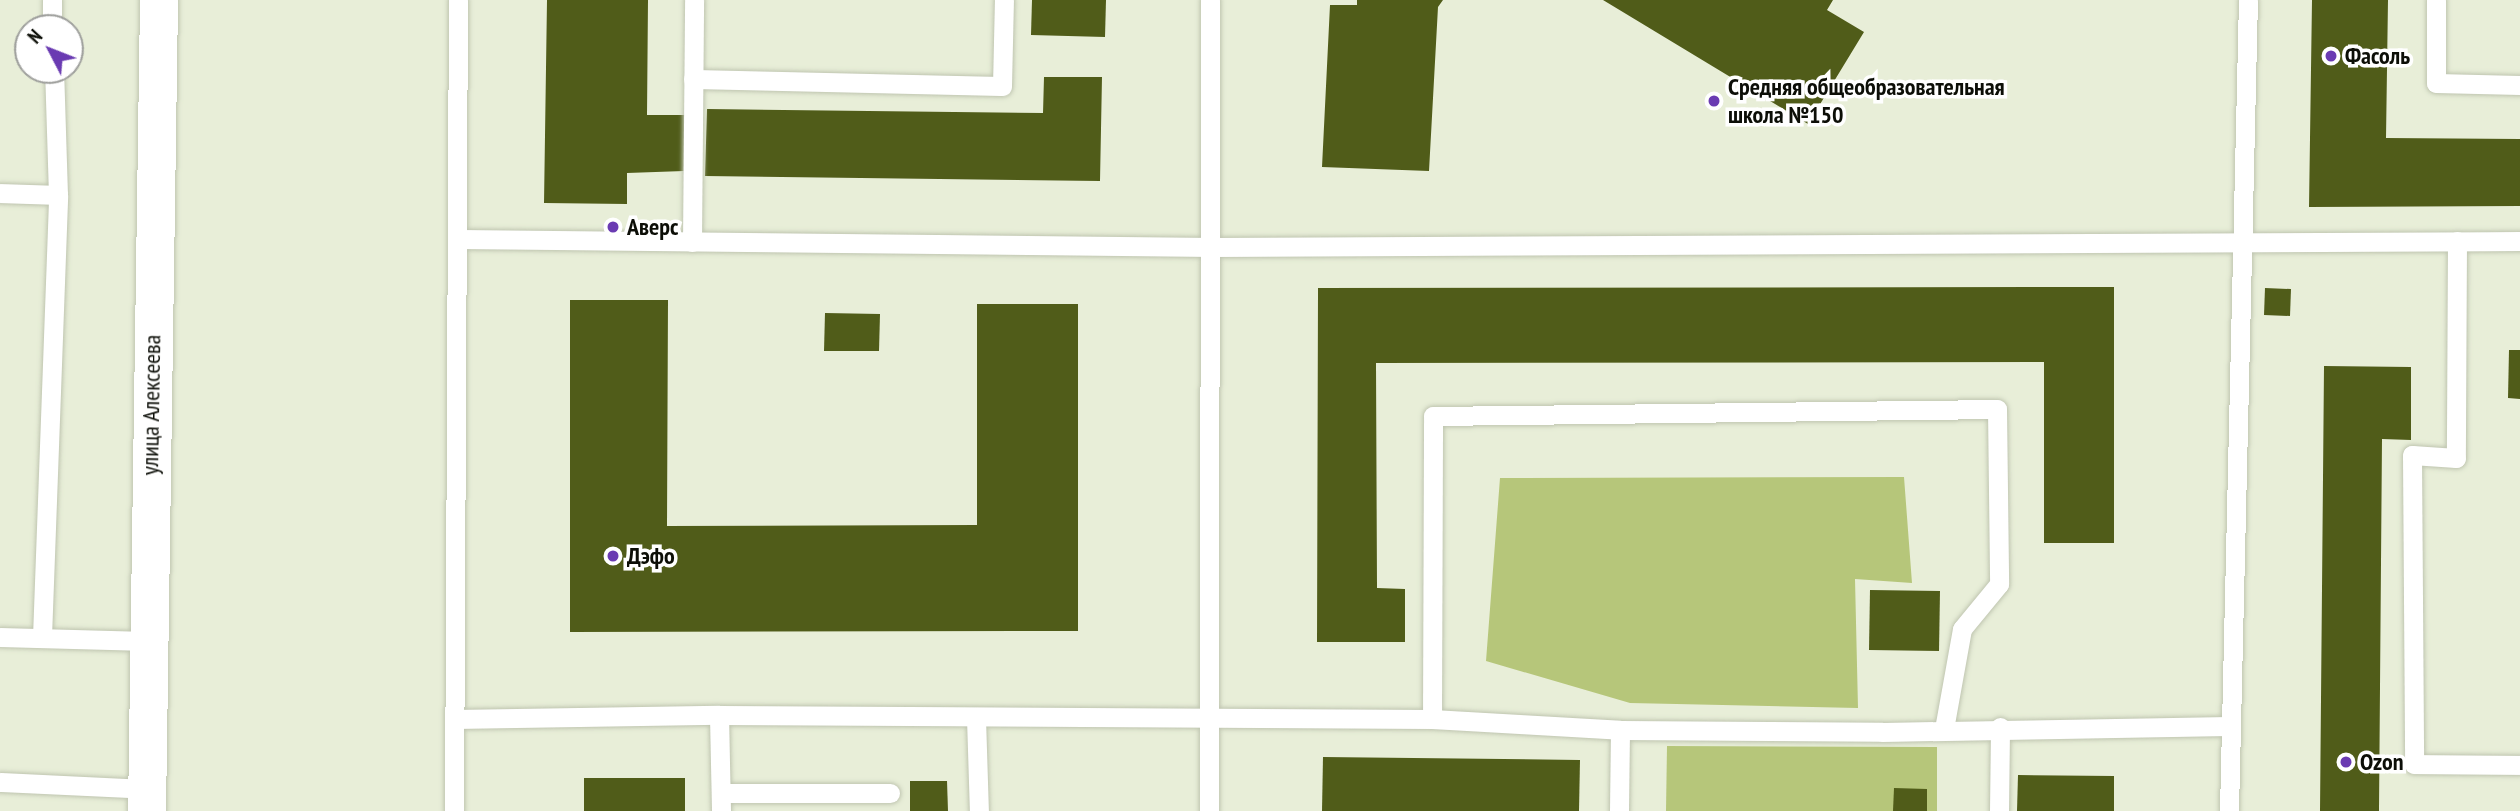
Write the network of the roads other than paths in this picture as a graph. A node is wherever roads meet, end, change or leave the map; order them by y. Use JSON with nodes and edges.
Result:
{"nodes":[{"id":1,"x":159,"y":0,"type":"edge"},
{"id":2,"x":458,"y":0,"type":"edge"},
{"id":3,"x":694,"y":0,"type":"edge"},
{"id":4,"x":1004,"y":0,"type":"edge"},
{"id":5,"x":1210,"y":0,"type":"edge"},
{"id":6,"x":2248,"y":0,"type":"edge"},
{"id":7,"x":2436,"y":0,"type":"edge"},
{"id":8,"x":694,"y":79,"type":"junction"},
{"id":9,"x":54,"y":84,"type":"edge"},
{"id":10,"x":2520,"y":85,"type":"edge"},
{"id":11,"x":0,"y":193,"type":"edge"},
{"id":12,"x":58,"y":195,"type":"junction"},
{"id":13,"x":459,"y":239,"type":"junction"},
{"id":14,"x":2244,"y":240,"type":"junction"},
{"id":15,"x":2457,"y":241,"type":"junction"},
{"id":16,"x":2520,"y":241,"type":"edge"},
{"id":17,"x":692,"y":242,"type":"junction"},
{"id":18,"x":1213,"y":247,"type":"junction"},
{"id":19,"x":43,"y":636,"type":"junction"},
{"id":20,"x":0,"y":637,"type":"edge"},
{"id":21,"x":147,"y":641,"type":"junction"},
{"id":22,"x":719,"y":715,"type":"junction"},
{"id":23,"x":976,"y":718,"type":"junction"},
{"id":24,"x":454,"y":719,"type":"junction"},
{"id":25,"x":1207,"y":719,"type":"junction"},
{"id":26,"x":1432,"y":719,"type":"junction"},
{"id":27,"x":2229,"y":726,"type":"junction"},
{"id":28,"x":2000,"y":727,"type":"junction"},
{"id":29,"x":1944,"y":729,"type":"junction"},
{"id":30,"x":1620,"y":730,"type":"junction"},
{"id":31,"x":2520,"y":765,"type":"edge"},
{"id":32,"x":0,"y":782,"type":"edge"},
{"id":33,"x":890,"y":793,"type":"dead end"},
{"id":34,"x":147,"y":800,"type":"edge"},
{"id":35,"x":721,"y":802,"type":"edge"},
{"id":36,"x":454,"y":811,"type":"edge"},
{"id":37,"x":979,"y":811,"type":"edge"},
{"id":38,"x":1209,"y":811,"type":"edge"},
{"id":39,"x":1619,"y":811,"type":"edge"},
{"id":40,"x":1999,"y":811,"type":"edge"},
{"id":41,"x":2229,"y":811,"type":"edge"}],
"edges":[{"from":1,"to":21,"type":"street","name":"улица Алексеева"},
{"from":2,"to":13,"type":"lane"},
{"from":3,"to":8,"type":"lane"},
{"from":4,"to":8,"type":"lane"},
{"from":5,"to":18,"type":"lane"},
{"from":6,"to":14,"type":"lane"},
{"from":7,"to":10,"type":"lane"},
{"from":8,"to":17,"type":"lane"},
{"from":9,"to":12,"type":"lane"},
{"from":11,"to":12,"type":"lane"},
{"from":12,"to":19,"type":"lane"},
{"from":13,"to":17,"type":"lane"},
{"from":13,"to":24,"type":"lane"},
{"from":14,"to":15,"type":"lane"},
{"from":14,"to":18,"type":"lane"},
{"from":14,"to":27,"type":"lane"},
{"from":15,"to":16,"type":"lane"},
{"from":15,"to":31,"type":"lane"},
{"from":17,"to":18,"type":"lane"},
{"from":18,"to":25,"type":"lane"},
{"from":19,"to":20,"type":"lane"},
{"from":19,"to":21,"type":"lane"},
{"from":21,"to":34,"type":"street","name":"улица Алексеева"},
{"from":22,"to":23,"type":"lane"},
{"from":22,"to":24,"type":"lane"},
{"from":22,"to":35,"type":"lane"},
{"from":23,"to":25,"type":"lane"},
{"from":23,"to":37,"type":"lane"},
{"from":24,"to":36,"type":"lane"},
{"from":25,"to":26,"type":"lane"},
{"from":25,"to":38,"type":"lane"},
{"from":26,"to":29,"type":"lane"},
{"from":26,"to":30,"type":"lane"},
{"from":27,"to":28,"type":"lane"},
{"from":27,"to":41,"type":"lane"},
{"from":28,"to":29,"type":"lane"},
{"from":28,"to":40,"type":"lane"},
{"from":29,"to":30,"type":"lane"},
{"from":30,"to":39,"type":"lane"},
{"from":32,"to":34,"type":"lane"},
{"from":33,"to":35,"type":"lane"}]}
